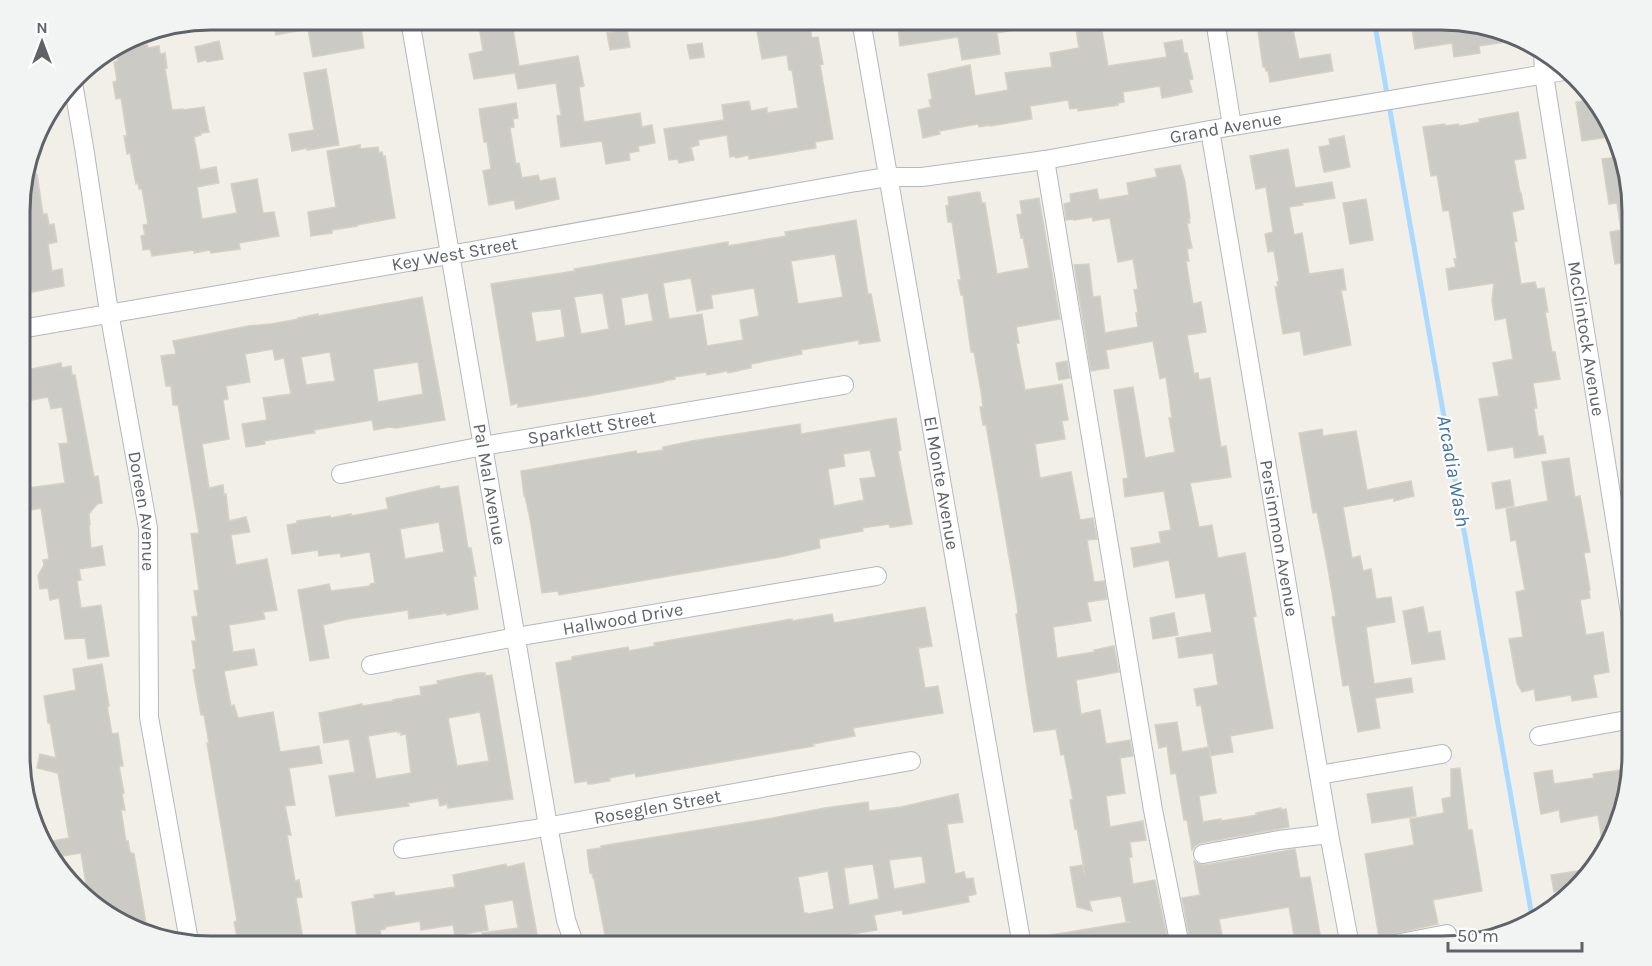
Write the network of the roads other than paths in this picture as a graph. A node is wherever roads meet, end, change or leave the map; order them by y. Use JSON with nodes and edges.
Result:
{"nodes":[{"id":1,"x":412,"y":30,"type":"edge"},
{"id":2,"x":863,"y":30,"type":"edge"},
{"id":3,"x":1217,"y":30,"type":"edge"},
{"id":4,"x":1543,"y":62,"type":"edge"},
{"id":5,"x":1557,"y":72,"type":"edge"},
{"id":6,"x":1544,"y":74,"type":"junction"},
{"id":7,"x":74,"y":93,"type":"edge"},
{"id":8,"x":1232,"y":126,"type":"junction"},
{"id":9,"x":1210,"y":130,"type":"junction"},
{"id":10,"x":1045,"y":160,"type":"junction"},
{"id":11,"x":888,"y":177,"type":"junction"},
{"id":12,"x":449,"y":255,"type":"junction"},
{"id":13,"x":109,"y":312,"type":"junction"},
{"id":14,"x":30,"y":327,"type":"edge"},
{"id":15,"x":844,"y":385,"type":"dead end"},
{"id":16,"x":483,"y":446,"type":"junction"},
{"id":17,"x":341,"y":474,"type":"dead end"},
{"id":18,"x":1622,"y":562,"type":"edge"},
{"id":19,"x":878,"y":576,"type":"dead end"},
{"id":20,"x":516,"y":637,"type":"junction"},
{"id":21,"x":371,"y":665,"type":"dead end"},
{"id":22,"x":1622,"y":720,"type":"edge"},
{"id":23,"x":1539,"y":736,"type":"dead end"},
{"id":24,"x":1442,"y":754,"type":"dead end"},
{"id":25,"x":911,"y":761,"type":"dead end"},
{"id":26,"x":1319,"y":775,"type":"junction"},
{"id":27,"x":548,"y":826,"type":"junction"},
{"id":28,"x":1329,"y":834,"type":"junction"},
{"id":29,"x":403,"y":849,"type":"dead end"},
{"id":30,"x":1203,"y":854,"type":"dead end"},
{"id":31,"x":188,"y":934,"type":"edge"},
{"id":32,"x":1448,"y":934,"type":"dead end"},
{"id":33,"x":572,"y":936,"type":"edge"},
{"id":34,"x":1020,"y":936,"type":"edge"},
{"id":35,"x":1178,"y":936,"type":"edge"},
{"id":36,"x":1348,"y":936,"type":"edge"},
{"id":37,"x":1438,"y":936,"type":"edge"}],
"edges":[{"from":1,"to":12,"type":"street","name":"Pal Mal Avenue"},
{"from":2,"to":11,"type":"street","name":"El Monte Avenue"},
{"from":3,"to":8,"type":"street"},
{"from":4,"to":6,"type":"street","name":"McClintock Avenue"},
{"from":5,"to":6,"type":"street","name":"Grand Avenue"},
{"from":6,"to":8,"type":"street","name":"Grand Avenue"},
{"from":6,"to":18,"type":"street","name":"McClintock Avenue"},
{"from":7,"to":13,"type":"street","name":"Doreen Avenue"},
{"from":8,"to":9,"type":"street","name":"Grand Avenue"},
{"from":9,"to":10,"type":"street","name":"Grand Avenue"},
{"from":9,"to":26,"type":"street","name":"Persimmon Avenue"},
{"from":10,"to":11,"type":"street","name":"Grand Avenue"},
{"from":10,"to":35,"type":"street"},
{"from":11,"to":12,"type":"street","name":"Key West Street"},
{"from":11,"to":34,"type":"street","name":"El Monte Avenue"},
{"from":12,"to":13,"type":"street","name":"Key West Street"},
{"from":12,"to":16,"type":"street","name":"Pal Mal Avenue"},
{"from":13,"to":14,"type":"street","name":"Key West Street"},
{"from":13,"to":31,"type":"street","name":"Doreen Avenue"},
{"from":15,"to":16,"type":"street","name":"Sparklett Street"},
{"from":16,"to":17,"type":"street","name":"Sparklett Street"},
{"from":16,"to":20,"type":"street","name":"Pal Mal Avenue"},
{"from":19,"to":20,"type":"street","name":"Hallwood Drive"},
{"from":20,"to":21,"type":"street","name":"Hallwood Drive"},
{"from":20,"to":27,"type":"street","name":"Pal Mal Avenue"},
{"from":22,"to":23,"type":"street"},
{"from":24,"to":26,"type":"street"},
{"from":25,"to":27,"type":"street","name":"Roseglen Street"},
{"from":26,"to":28,"type":"street","name":"Persimmon Avenue"},
{"from":27,"to":29,"type":"street","name":"Roseglen Street"},
{"from":27,"to":33,"type":"street","name":"Pal Mal Avenue"},
{"from":28,"to":30,"type":"street"},
{"from":28,"to":36,"type":"street","name":"Persimmon Avenue"},
{"from":32,"to":37,"type":"street"}]}
